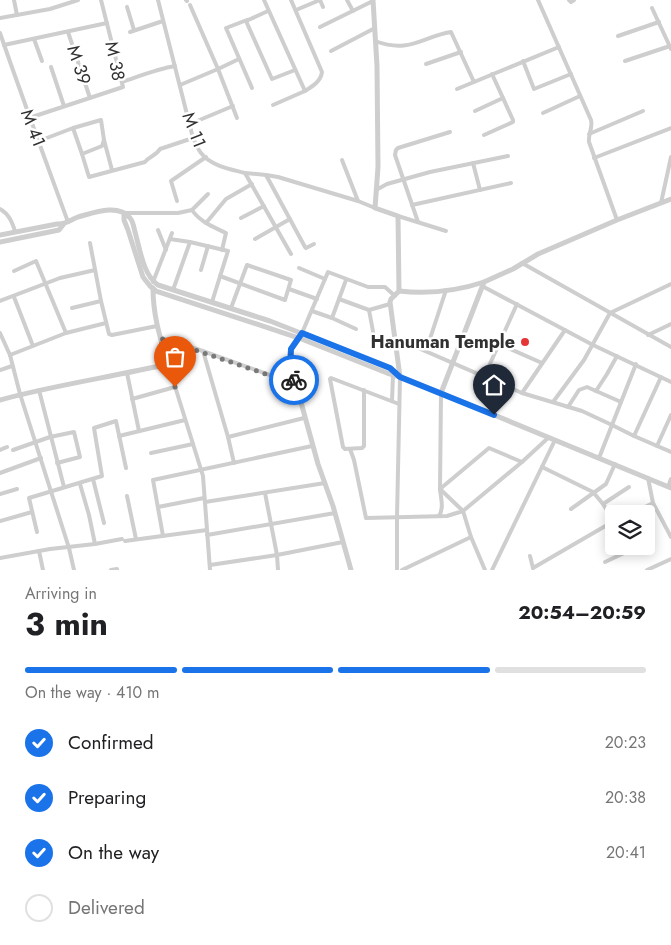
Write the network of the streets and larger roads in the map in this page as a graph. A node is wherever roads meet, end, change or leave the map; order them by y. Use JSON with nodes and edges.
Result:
{"nodes":[{"id":1,"x":14,"y":0,"type":"edge"},
{"id":2,"x":78,"y":0,"type":"edge"},
{"id":3,"x":101,"y":0,"type":"edge"},
{"id":4,"x":158,"y":0,"type":"edge"},
{"id":5,"x":264,"y":0,"type":"edge"},
{"id":6,"x":291,"y":0,"type":"edge"},
{"id":7,"x":320,"y":0,"type":"edge"},
{"id":8,"x":347,"y":0,"type":"edge"},
{"id":9,"x":538,"y":0,"type":"edge"},
{"id":10,"x":569,"y":0,"type":"edge"},
{"id":11,"x":574,"y":0,"type":"edge"},
{"id":12,"x":373,"y":1,"type":"edge"},
{"id":13,"x":65,"y":2,"type":"edge"},
{"id":14,"x":190,"y":5,"type":"dead end"},
{"id":15,"x":127,"y":7,"type":"dead end"},
{"id":16,"x":323,"y":7,"type":"dead end"},
{"id":17,"x":652,"y":8,"type":"dead end"},
{"id":18,"x":296,"y":10,"type":"junction"},
{"id":19,"x":268,"y":11,"type":"junction"},
{"id":20,"x":352,"y":11,"type":"junction"},
{"id":21,"x":17,"y":15,"type":"junction"},
{"id":22,"x":0,"y":18,"type":"edge"},
{"id":23,"x":247,"y":20,"type":"junction"},
{"id":24,"x":163,"y":21,"type":"junction"},
{"id":25,"x":659,"y":22,"type":"junction"},
{"id":26,"x":106,"y":23,"type":"junction"},
{"id":27,"x":320,"y":26,"type":"dead end"},
{"id":28,"x":375,"y":28,"type":"junction"},
{"id":29,"x":68,"y":32,"type":"junction"},
{"id":30,"x":0,"y":33,"type":"edge"},
{"id":31,"x":618,"y":36,"type":"dead end"},
{"id":32,"x":34,"y":39,"type":"junction"},
{"id":33,"x":376,"y":41,"type":"junction"},
{"id":34,"x":4,"y":45,"type":"junction"},
{"id":35,"x":559,"y":47,"type":"junction"},
{"id":36,"x":670,"y":48,"type":"edge"},
{"id":37,"x":331,"y":51,"type":"dead end"},
{"id":38,"x":461,"y":52,"type":"junction"},
{"id":39,"x":240,"y":59,"type":"junction"},
{"id":40,"x":42,"y":61,"type":"dead end"},
{"id":41,"x":523,"y":61,"type":"junction"},
{"id":42,"x":625,"y":61,"type":"dead end"},
{"id":43,"x":426,"y":64,"type":"dead end"},
{"id":44,"x":175,"y":66,"type":"junction"},
{"id":45,"x":52,"y":67,"type":"dead end"},
{"id":46,"x":218,"y":69,"type":"junction"},
{"id":47,"x":295,"y":70,"type":"junction"},
{"id":48,"x":492,"y":74,"type":"junction"},
{"id":49,"x":571,"y":74,"type":"junction"},
{"id":50,"x":122,"y":82,"type":"junction"},
{"id":51,"x":474,"y":82,"type":"junction"},
{"id":52,"x":180,"y":85,"type":"junction"},
{"id":53,"x":252,"y":88,"type":"dead end"},
{"id":54,"x":457,"y":88,"type":"dead end"},
{"id":55,"x":305,"y":91,"type":"junction"},
{"id":56,"x":580,"y":96,"type":"junction"},
{"id":57,"x":90,"y":98,"type":"junction"},
{"id":58,"x":503,"y":98,"type":"junction"},
{"id":59,"x":273,"y":105,"type":"dead end"},
{"id":60,"x":64,"y":106,"type":"junction"},
{"id":61,"x":233,"y":106,"type":"junction"},
{"id":62,"x":475,"y":111,"type":"dead end"},
{"id":63,"x":643,"y":111,"type":"dead end"},
{"id":64,"x":543,"y":113,"type":"dead end"},
{"id":65,"x":29,"y":118,"type":"junction"},
{"id":66,"x":237,"y":118,"type":"dead end"},
{"id":67,"x":190,"y":124,"type":"junction"},
{"id":68,"x":73,"y":128,"type":"junction"},
{"id":69,"x":671,"y":128,"type":"edge"},
{"id":70,"x":450,"y":132,"type":"dead end"},
{"id":71,"x":589,"y":134,"type":"junction"},
{"id":72,"x":484,"y":135,"type":"dead end"},
{"id":73,"x":193,"y":138,"type":"junction"},
{"id":74,"x":104,"y":140,"type":"junction"},
{"id":75,"x":39,"y":141,"type":"junction"},
{"id":76,"x":82,"y":154,"type":"junction"},
{"id":77,"x":508,"y":156,"type":"dead end"},
{"id":78,"x":206,"y":157,"type":"junction"},
{"id":79,"x":671,"y":157,"type":"edge"},
{"id":80,"x":594,"y":158,"type":"junction"},
{"id":81,"x":342,"y":160,"type":"dead end"},
{"id":82,"x":473,"y":163,"type":"junction"},
{"id":83,"x":112,"y":170,"type":"junction"},
{"id":84,"x":245,"y":173,"type":"junction"},
{"id":85,"x":266,"y":174,"type":"junction"},
{"id":86,"x":403,"y":180,"type":"junction"},
{"id":87,"x":511,"y":183,"type":"dead end"},
{"id":88,"x":252,"y":184,"type":"junction"},
{"id":89,"x":376,"y":190,"type":"junction"},
{"id":90,"x":480,"y":190,"type":"junction"},
{"id":91,"x":208,"y":194,"type":"dead end"},
{"id":92,"x":671,"y":199,"type":"edge"},
{"id":93,"x":177,"y":201,"type":"dead end"},
{"id":94,"x":358,"y":201,"type":"junction"},
{"id":95,"x":661,"y":204,"type":"junction"},
{"id":96,"x":412,"y":205,"type":"junction"},
{"id":97,"x":264,"y":206,"type":"junction"},
{"id":98,"x":376,"y":208,"type":"junction"},
{"id":99,"x":0,"y":209,"type":"edge"},
{"id":100,"x":192,"y":210,"type":"junction"},
{"id":101,"x":124,"y":213,"type":"junction"},
{"id":102,"x":398,"y":216,"type":"junction"},
{"id":103,"x":242,"y":218,"type":"dead end"},
{"id":104,"x":290,"y":220,"type":"junction"},
{"id":105,"x":617,"y":220,"type":"junction"},
{"id":106,"x":418,"y":222,"type":"junction"},
{"id":107,"x":65,"y":223,"type":"junction"},
{"id":108,"x":206,"y":223,"type":"junction"},
{"id":109,"x":276,"y":227,"type":"junction"},
{"id":110,"x":158,"y":230,"type":"dead end"},
{"id":111,"x":15,"y":231,"type":"junction"},
{"id":112,"x":446,"y":231,"type":"dead end"},
{"id":113,"x":172,"y":233,"type":"dead end"},
{"id":114,"x":0,"y":234,"type":"edge"},
{"id":115,"x":170,"y":239,"type":"junction"},
{"id":116,"x":255,"y":239,"type":"dead end"},
{"id":117,"x":0,"y":242,"type":"edge"},
{"id":118,"x":190,"y":242,"type":"junction"},
{"id":119,"x":90,"y":243,"type":"dead end"},
{"id":120,"x":314,"y":244,"type":"dead end"},
{"id":121,"x":208,"y":246,"type":"junction"},
{"id":122,"x":166,"y":250,"type":"junction"},
{"id":123,"x":222,"y":250,"type":"junction"},
{"id":124,"x":291,"y":254,"type":"dead end"},
{"id":125,"x":522,"y":263,"type":"junction"},
{"id":126,"x":299,"y":268,"type":"dead end"},
{"id":127,"x":95,"y":270,"type":"junction"},
{"id":128,"x":201,"y":270,"type":"dead end"},
{"id":129,"x":14,"y":271,"type":"dead end"},
{"id":130,"x":144,"y":272,"type":"junction"},
{"id":131,"x":220,"y":276,"type":"junction"},
{"id":132,"x":325,"y":279,"type":"junction"},
{"id":133,"x":346,"y":280,"type":"junction"},
{"id":134,"x":153,"y":282,"type":"junction"},
{"id":135,"x":240,"y":283,"type":"junction"},
{"id":136,"x":46,"y":284,"type":"junction"},
{"id":137,"x":483,"y":284,"type":"junction"},
{"id":138,"x":671,"y":284,"type":"edge"},
{"id":139,"x":289,"y":289,"type":"junction"},
{"id":140,"x":153,"y":290,"type":"junction"},
{"id":141,"x":173,"y":290,"type":"junction"},
{"id":142,"x":446,"y":290,"type":"junction"},
{"id":143,"x":399,"y":291,"type":"junction"},
{"id":144,"x":14,"y":296,"type":"junction"},
{"id":145,"x":395,"y":296,"type":"junction"},
{"id":146,"x":317,"y":299,"type":"junction"},
{"id":147,"x":339,"y":299,"type":"junction"},
{"id":148,"x":0,"y":301,"type":"edge"},
{"id":149,"x":101,"y":301,"type":"junction"},
{"id":150,"x":212,"y":302,"type":"junction"},
{"id":151,"x":390,"y":304,"type":"junction"},
{"id":152,"x":517,"y":304,"type":"junction"},
{"id":153,"x":72,"y":308,"type":"dead end"},
{"id":154,"x":231,"y":308,"type":"junction"},
{"id":155,"x":369,"y":310,"type":"junction"},
{"id":156,"x":312,"y":311,"type":"junction"},
{"id":157,"x":610,"y":313,"type":"junction"},
{"id":158,"x":332,"y":318,"type":"junction"},
{"id":159,"x":106,"y":323,"type":"junction"},
{"id":160,"x":671,"y":324,"type":"edge"},
{"id":161,"x":157,"y":326,"type":"junction"},
{"id":162,"x":356,"y":329,"type":"dead end"},
{"id":163,"x":565,"y":330,"type":"junction"},
{"id":164,"x":0,"y":333,"type":"edge"},
{"id":165,"x":66,"y":333,"type":"junction"},
{"id":166,"x":301,"y":335,"type":"junction"},
{"id":167,"x":648,"y":335,"type":"junction"},
{"id":168,"x":160,"y":338,"type":"junction"},
{"id":169,"x":395,"y":338,"type":"junction"},
{"id":170,"x":375,"y":342,"type":"dead end"},
{"id":171,"x":499,"y":344,"type":"junction"},
{"id":172,"x":593,"y":345,"type":"junction"},
{"id":173,"x":34,"y":346,"type":"junction"},
{"id":174,"x":671,"y":347,"type":"edge"},
{"id":175,"x":203,"y":351,"type":"junction"},
{"id":176,"x":426,"y":351,"type":"junction"},
{"id":177,"x":10,"y":355,"type":"junction"},
{"id":178,"x":617,"y":356,"type":"junction"},
{"id":179,"x":452,"y":363,"type":"junction"},
{"id":180,"x":542,"y":363,"type":"junction"},
{"id":181,"x":168,"y":364,"type":"junction"},
{"id":182,"x":636,"y":364,"type":"junction"},
{"id":183,"x":12,"y":366,"type":"junction"},
{"id":184,"x":0,"y":370,"type":"edge"},
{"id":185,"x":127,"y":373,"type":"junction"},
{"id":186,"x":393,"y":375,"type":"junction"},
{"id":187,"x":484,"y":376,"type":"junction"},
{"id":188,"x":400,"y":377,"type":"junction"},
{"id":189,"x":661,"y":377,"type":"junction"},
{"id":190,"x":671,"y":382,"type":"edge"},
{"id":191,"x":295,"y":384,"type":"junction"},
{"id":192,"x":175,"y":387,"type":"junction"},
{"id":193,"x":39,"y":390,"type":"junction"},
{"id":194,"x":364,"y":390,"type":"junction"},
{"id":195,"x":596,"y":390,"type":"junction"},
{"id":196,"x":441,"y":393,"type":"junction"},
{"id":197,"x":522,"y":393,"type":"junction"},
{"id":198,"x":20,"y":394,"type":"junction"},
{"id":199,"x":132,"y":399,"type":"junction"},
{"id":200,"x":0,"y":400,"type":"edge"},
{"id":201,"x":392,"y":402,"type":"junction"},
{"id":202,"x":553,"y":402,"type":"junction"},
{"id":203,"x":621,"y":402,"type":"junction"},
{"id":204,"x":399,"y":404,"type":"junction"},
{"id":205,"x":568,"y":407,"type":"junction"},
{"id":206,"x":671,"y":415,"type":"edge"},
{"id":207,"x":304,"y":418,"type":"junction"},
{"id":208,"x":185,"y":420,"type":"junction"},
{"id":209,"x":612,"y":425,"type":"junction"},
{"id":210,"x":139,"y":431,"type":"junction"},
{"id":211,"x":119,"y":436,"type":"junction"},
{"id":212,"x":634,"y":436,"type":"junction"},
{"id":213,"x":50,"y":437,"type":"junction"},
{"id":214,"x":228,"y":438,"type":"junction"},
{"id":215,"x":548,"y":438,"type":"junction"},
{"id":216,"x":555,"y":440,"type":"junction"},
{"id":217,"x":35,"y":442,"type":"junction"},
{"id":218,"x":193,"y":444,"type":"junction"},
{"id":219,"x":312,"y":446,"type":"junction"},
{"id":220,"x":658,"y":446,"type":"junction"},
{"id":221,"x":7,"y":447,"type":"dead end"},
{"id":222,"x":0,"y":448,"type":"edge"},
{"id":223,"x":350,"y":449,"type":"dead end"},
{"id":224,"x":13,"y":450,"type":"dead end"},
{"id":225,"x":671,"y":452,"type":"edge"},
{"id":226,"x":151,"y":453,"type":"dead end"},
{"id":227,"x":41,"y":458,"type":"junction"},
{"id":228,"x":599,"y":458,"type":"junction"},
{"id":229,"x":57,"y":462,"type":"junction"},
{"id":230,"x":234,"y":462,"type":"junction"},
{"id":231,"x":522,"y":462,"type":"junction"},
{"id":232,"x":615,"y":464,"type":"junction"},
{"id":233,"x":126,"y":468,"type":"dead end"},
{"id":234,"x":542,"y":468,"type":"junction"},
{"id":235,"x":201,"y":469,"type":"junction"},
{"id":236,"x":0,"y":473,"type":"edge"},
{"id":237,"x":648,"y":478,"type":"junction"},
{"id":238,"x":92,"y":479,"type":"junction"},
{"id":239,"x":671,"y":479,"type":"edge"},
{"id":240,"x":325,"y":483,"type":"junction"},
{"id":241,"x":80,"y":484,"type":"junction"},
{"id":242,"x":64,"y":487,"type":"junction"},
{"id":243,"x":629,"y":487,"type":"dead end"},
{"id":244,"x":669,"y":488,"type":"edge"},
{"id":245,"x":17,"y":489,"type":"dead end"},
{"id":246,"x":440,"y":490,"type":"junction"},
{"id":247,"x":51,"y":491,"type":"junction"},
{"id":248,"x":593,"y":492,"type":"junction"},
{"id":249,"x":265,"y":493,"type":"junction"},
{"id":250,"x":0,"y":494,"type":"edge"},
{"id":251,"x":127,"y":496,"type":"dead end"},
{"id":252,"x":205,"y":500,"type":"junction"},
{"id":253,"x":653,"y":503,"type":"junction"},
{"id":254,"x":603,"y":504,"type":"junction"},
{"id":255,"x":649,"y":505,"type":"edge"},
{"id":256,"x":158,"y":506,"type":"junction"},
{"id":257,"x":571,"y":509,"type":"dead end"},
{"id":258,"x":463,"y":511,"type":"junction"},
{"id":259,"x":32,"y":512,"type":"junction"},
{"id":260,"x":335,"y":513,"type":"junction"},
{"id":261,"x":439,"y":516,"type":"junction"},
{"id":262,"x":396,"y":518,"type":"junction"},
{"id":263,"x":0,"y":521,"type":"edge"},
{"id":264,"x":104,"y":523,"type":"dead end"},
{"id":265,"x":270,"y":524,"type":"junction"},
{"id":266,"x":37,"y":532,"type":"dead end"},
{"id":267,"x":207,"y":533,"type":"junction"},
{"id":268,"x":163,"y":536,"type":"junction"},
{"id":269,"x":471,"y":537,"type":"junction"},
{"id":270,"x":671,"y":537,"type":"edge"},
{"id":271,"x":136,"y":539,"type":"junction"},
{"id":272,"x":343,"y":542,"type":"junction"},
{"id":273,"x":95,"y":544,"type":"junction"},
{"id":274,"x":69,"y":548,"type":"junction"},
{"id":275,"x":39,"y":551,"type":"junction"},
{"id":276,"x":277,"y":555,"type":"junction"},
{"id":277,"x":617,"y":555,"type":"edge"},
{"id":278,"x":530,"y":556,"type":"dead end"},
{"id":279,"x":0,"y":558,"type":"edge"},
{"id":280,"x":671,"y":559,"type":"edge"},
{"id":281,"x":605,"y":562,"type":"dead end"},
{"id":282,"x":210,"y":568,"type":"edge"},
{"id":283,"x":534,"y":569,"type":"edge"},
{"id":284,"x":44,"y":570,"type":"edge"},
{"id":285,"x":74,"y":570,"type":"edge"},
{"id":286,"x":111,"y":570,"type":"edge"},
{"id":287,"x":117,"y":570,"type":"edge"},
{"id":288,"x":278,"y":570,"type":"edge"},
{"id":289,"x":351,"y":570,"type":"edge"},
{"id":290,"x":397,"y":570,"type":"edge"},
{"id":291,"x":402,"y":570,"type":"edge"},
{"id":292,"x":485,"y":570,"type":"edge"},
{"id":293,"x":492,"y":570,"type":"edge"},
{"id":294,"x":646,"y":570,"type":"edge"}],
"edges":[{"from":1,"to":21,"type":"street"},
{"from":2,"to":13,"type":"street"},
{"from":3,"to":26,"type":"street","name":"M 38"},
{"from":4,"to":24,"type":"street","name":"M 11"},
{"from":5,"to":19,"type":"street"},
{"from":6,"to":18,"type":"street"},
{"from":7,"to":16,"type":"street"},
{"from":7,"to":18,"type":"street"},
{"from":8,"to":20,"type":"street"},
{"from":9,"to":35,"type":"street"},
{"from":10,"to":11,"type":"street"},
{"from":12,"to":20,"type":"street"},
{"from":12,"to":28,"type":"street"},
{"from":13,"to":21,"type":"street"},
{"from":14,"to":46,"type":"street"},
{"from":15,"to":24,"type":"street"},
{"from":17,"to":25,"type":"street"},
{"from":18,"to":55,"type":"street"},
{"from":19,"to":23,"type":"street"},
{"from":19,"to":47,"type":"street"},
{"from":20,"to":27,"type":"street"},
{"from":21,"to":22,"type":"street"},
{"from":23,"to":39,"type":"street"},
{"from":23,"to":47,"type":"street"},
{"from":24,"to":44,"type":"street","name":"M 11"},
{"from":25,"to":31,"type":"street"},
{"from":25,"to":36,"type":"street"},
{"from":26,"to":29,"type":"street"},
{"from":26,"to":50,"type":"street","name":"M 38"},
{"from":28,"to":33,"type":"street"},
{"from":28,"to":37,"type":"street"},
{"from":29,"to":32,"type":"street"},
{"from":29,"to":57,"type":"street","name":"M 39"},
{"from":30,"to":34,"type":"street","name":"M 41"},
{"from":32,"to":34,"type":"street"},
{"from":32,"to":40,"type":"street"},
{"from":33,"to":38,"type":"street"},
{"from":33,"to":89,"type":"street"},
{"from":34,"to":65,"type":"street","name":"M 41"},
{"from":35,"to":41,"type":"street"},
{"from":35,"to":49,"type":"street"},
{"from":36,"to":42,"type":"street"},
{"from":38,"to":43,"type":"street"},
{"from":38,"to":51,"type":"street"},
{"from":39,"to":46,"type":"street"},
{"from":39,"to":53,"type":"street"},
{"from":41,"to":48,"type":"street"},
{"from":41,"to":49,"type":"street"},
{"from":44,"to":50,"type":"street"},
{"from":44,"to":52,"type":"street","name":"M 11"},
{"from":45,"to":60,"type":"street"},
{"from":46,"to":52,"type":"street"},
{"from":46,"to":61,"type":"street"},
{"from":47,"to":55,"type":"street"},
{"from":48,"to":51,"type":"street"},
{"from":48,"to":58,"type":"street"},
{"from":49,"to":56,"type":"street"},
{"from":50,"to":57,"type":"street","name":"M 38"},
{"from":51,"to":54,"type":"street"},
{"from":52,"to":67,"type":"street","name":"M 11"},
{"from":55,"to":59,"type":"street"},
{"from":56,"to":64,"type":"street"},
{"from":56,"to":71,"type":"street"},
{"from":57,"to":60,"type":"street","name":"M 38"},
{"from":58,"to":62,"type":"street"},
{"from":58,"to":72,"type":"street"},
{"from":60,"to":65,"type":"street","name":"M 38"},
{"from":61,"to":66,"type":"street"},
{"from":61,"to":67,"type":"street"},
{"from":63,"to":71,"type":"street"},
{"from":65,"to":75,"type":"street","name":"M 41"},
{"from":67,"to":73,"type":"street","name":"M 11"},
{"from":68,"to":74,"type":"street"},
{"from":68,"to":75,"type":"street"},
{"from":68,"to":76,"type":"street"},
{"from":69,"to":80,"type":"street"},
{"from":70,"to":86,"type":"street"},
{"from":71,"to":80,"type":"street"},
{"from":73,"to":78,"type":"street","name":"M 11"},
{"from":73,"to":83,"type":"street"},
{"from":74,"to":76,"type":"street"},
{"from":74,"to":83,"type":"street"},
{"from":75,"to":107,"type":"street","name":"M 41"},
{"from":76,"to":83,"type":"street"},
{"from":77,"to":82,"type":"street"},
{"from":78,"to":84,"type":"street","name":"M 11"},
{"from":78,"to":93,"type":"street"},
{"from":79,"to":95,"type":"street"},
{"from":80,"to":105,"type":"street"},
{"from":81,"to":94,"type":"street"},
{"from":82,"to":86,"type":"street"},
{"from":82,"to":90,"type":"street"},
{"from":84,"to":85,"type":"street","name":"M 11"},
{"from":84,"to":88,"type":"street"},
{"from":85,"to":94,"type":"street","name":"M 11"},
{"from":85,"to":104,"type":"street"},
{"from":86,"to":89,"type":"street"},
{"from":86,"to":96,"type":"street"},
{"from":87,"to":90,"type":"street"},
{"from":88,"to":97,"type":"street"},
{"from":88,"to":108,"type":"street"},
{"from":89,"to":98,"type":"street"},
{"from":90,"to":96,"type":"street"},
{"from":91,"to":100,"type":"street"},
{"from":92,"to":95,"type":"street"},
{"from":94,"to":98,"type":"street","name":"M 11"},
{"from":95,"to":105,"type":"street"},
{"from":96,"to":106,"type":"street"},
{"from":97,"to":103,"type":"street"},
{"from":97,"to":109,"type":"street"},
{"from":98,"to":102,"type":"street"},
{"from":99,"to":111,"type":"street"},
{"from":100,"to":101,"type":"street"},
{"from":100,"to":108,"type":"street"},
{"from":101,"to":107,"type":"street"},
{"from":101,"to":130,"type":"street"},
{"from":102,"to":106,"type":"street"},
{"from":102,"to":143,"type":"street"},
{"from":104,"to":109,"type":"street"},
{"from":104,"to":120,"type":"street"},
{"from":105,"to":125,"type":"street"},
{"from":106,"to":112,"type":"street"},
{"from":107,"to":111,"type":"street"},
{"from":107,"to":117,"type":"street"},
{"from":108,"to":123,"type":"street"},
{"from":109,"to":116,"type":"street"},
{"from":109,"to":124,"type":"street"},
{"from":110,"to":122,"type":"street"},
{"from":111,"to":114,"type":"street"},
{"from":113,"to":115,"type":"street"},
{"from":115,"to":118,"type":"street"},
{"from":115,"to":122,"type":"street"},
{"from":118,"to":121,"type":"street"},
{"from":118,"to":141,"type":"street"},
{"from":119,"to":127,"type":"street"},
{"from":121,"to":123,"type":"street"},
{"from":121,"to":128,"type":"street"},
{"from":122,"to":134,"type":"street"},
{"from":123,"to":131,"type":"street"},
{"from":125,"to":137,"type":"street"},
{"from":125,"to":157,"type":"street"},
{"from":126,"to":132,"type":"street"},
{"from":127,"to":136,"type":"street"},
{"from":127,"to":149,"type":"street"},
{"from":129,"to":136,"type":"street"},
{"from":130,"to":134,"type":"street"},
{"from":130,"to":140,"type":"street"},
{"from":131,"to":135,"type":"street"},
{"from":131,"to":150,"type":"street"},
{"from":132,"to":133,"type":"street"},
{"from":132,"to":146,"type":"street"},
{"from":133,"to":145,"type":"street"},
{"from":133,"to":147,"type":"street"},
{"from":134,"to":140,"type":"street"},
{"from":134,"to":141,"type":"street"},
{"from":135,"to":139,"type":"street"},
{"from":135,"to":139,"type":"street"},
{"from":135,"to":154,"type":"street"},
{"from":136,"to":144,"type":"street"},
{"from":136,"to":165,"type":"street"},
{"from":137,"to":142,"type":"street"},
{"from":137,"to":152,"type":"street"},
{"from":137,"to":179,"type":"street"},
{"from":138,"to":157,"type":"street"},
{"from":139,"to":146,"type":"street"},
{"from":140,"to":161,"type":"street"},
{"from":140,"to":166,"type":"street"},
{"from":141,"to":150,"type":"street"},
{"from":142,"to":143,"type":"street"},
{"from":142,"to":176,"type":"street"},
{"from":143,"to":145,"type":"street"},
{"from":144,"to":148,"type":"street"},
{"from":144,"to":173,"type":"street"},
{"from":145,"to":151,"type":"street"},
{"from":146,"to":156,"type":"street"},
{"from":147,"to":155,"type":"street"},
{"from":147,"to":158,"type":"street"},
{"from":149,"to":153,"type":"street"},
{"from":149,"to":159,"type":"street"},
{"from":150,"to":154,"type":"street"},
{"from":151,"to":155,"type":"street"},
{"from":151,"to":169,"type":"street"},
{"from":152,"to":163,"type":"street"},
{"from":152,"to":171,"type":"street"},
{"from":154,"to":166,"type":"street"},
{"from":155,"to":170,"type":"street"},
{"from":156,"to":158,"type":"street"},
{"from":156,"to":166,"type":"street"},
{"from":157,"to":167,"type":"street"},
{"from":157,"to":172,"type":"street"},
{"from":158,"to":162,"type":"street"},
{"from":159,"to":161,"type":"street"},
{"from":159,"to":165,"type":"street"},
{"from":160,"to":167,"type":"street"},
{"from":161,"to":168,"type":"street"},
{"from":163,"to":172,"type":"street"},
{"from":163,"to":180,"type":"street"},
{"from":164,"to":177,"type":"street"},
{"from":165,"to":173,"type":"street"},
{"from":166,"to":186,"type":"street"},
{"from":166,"to":188,"type":"street"},
{"from":166,"to":191,"type":"street"},
{"from":167,"to":174,"type":"street"},
{"from":168,"to":175,"type":"street"},
{"from":168,"to":181,"type":"street"},
{"from":169,"to":176,"type":"street"},
{"from":169,"to":188,"type":"street"},
{"from":171,"to":180,"type":"street"},
{"from":171,"to":187,"type":"street"},
{"from":172,"to":178,"type":"street"},
{"from":172,"to":202,"type":"street"},
{"from":173,"to":177,"type":"street"},
{"from":175,"to":191,"type":"street"},
{"from":175,"to":214,"type":"street"},
{"from":176,"to":179,"type":"street"},
{"from":177,"to":183,"type":"street"},
{"from":178,"to":182,"type":"street"},
{"from":178,"to":195,"type":"street"},
{"from":179,"to":187,"type":"street"},
{"from":179,"to":196,"type":"street"},
{"from":180,"to":197,"type":"street"},
{"from":181,"to":185,"type":"street"},
{"from":181,"to":192,"type":"street"},
{"from":182,"to":189,"type":"street"},
{"from":182,"to":203,"type":"street"},
{"from":183,"to":184,"type":"street"},
{"from":183,"to":198,"type":"street"},
{"from":185,"to":193,"type":"street"},
{"from":185,"to":199,"type":"street"},
{"from":186,"to":188,"type":"street"},
{"from":186,"to":201,"type":"street"},
{"from":187,"to":197,"type":"street"},
{"from":188,"to":196,"type":"street"},
{"from":188,"to":204,"type":"street"},
{"from":189,"to":190,"type":"street"},
{"from":189,"to":212,"type":"street"},
{"from":191,"to":207,"type":"street"},
{"from":192,"to":199,"type":"street"},
{"from":192,"to":208,"type":"street"},
{"from":193,"to":198,"type":"street"},
{"from":193,"to":213,"type":"street"},
{"from":194,"to":194,"type":"street"},
{"from":194,"to":201,"type":"street"},
{"from":195,"to":203,"type":"street"},
{"from":195,"to":205,"type":"street"},
{"from":196,"to":215,"type":"street"},
{"from":196,"to":246,"type":"street"},
{"from":197,"to":202,"type":"street"},
{"from":198,"to":200,"type":"street"},
{"from":198,"to":217,"type":"street"},
{"from":199,"to":210,"type":"street"},
{"from":201,"to":204,"type":"street"},
{"from":202,"to":205,"type":"street"},
{"from":203,"to":209,"type":"street"},
{"from":204,"to":262,"type":"street"},
{"from":205,"to":209,"type":"street"},
{"from":206,"to":220,"type":"street"},
{"from":207,"to":214,"type":"street"},
{"from":207,"to":219,"type":"street"},
{"from":208,"to":210,"type":"street"},
{"from":208,"to":218,"type":"street"},
{"from":209,"to":212,"type":"street"},
{"from":209,"to":228,"type":"street"},
{"from":210,"to":211,"type":"street"},
{"from":211,"to":233,"type":"street"},
{"from":211,"to":238,"type":"street"},
{"from":212,"to":220,"type":"street"},
{"from":213,"to":217,"type":"street"},
{"from":213,"to":229,"type":"street"},
{"from":213,"to":229,"type":"street"},
{"from":214,"to":230,"type":"street"},
{"from":215,"to":216,"type":"street"},
{"from":215,"to":231,"type":"street"},
{"from":216,"to":228,"type":"street"},
{"from":216,"to":234,"type":"street"},
{"from":217,"to":224,"type":"street"},
{"from":217,"to":227,"type":"street"},
{"from":218,"to":226,"type":"street"},
{"from":218,"to":235,"type":"street"},
{"from":219,"to":230,"type":"street"},
{"from":219,"to":240,"type":"street"},
{"from":220,"to":225,"type":"street"},
{"from":221,"to":222,"type":"street"},
{"from":223,"to":262,"type":"street"},
{"from":227,"to":236,"type":"street"},
{"from":227,"to":247,"type":"street"},
{"from":228,"to":232,"type":"street"},
{"from":229,"to":242,"type":"street"},
{"from":230,"to":235,"type":"street"},
{"from":231,"to":246,"type":"street"},
{"from":231,"to":258,"type":"street"},
{"from":232,"to":237,"type":"street"},
{"from":232,"to":248,"type":"street"},
{"from":234,"to":248,"type":"street"},
{"from":234,"to":293,"type":"street"},
{"from":235,"to":252,"type":"street"},
{"from":235,"to":256,"type":"street"},
{"from":237,"to":244,"type":"street"},
{"from":237,"to":253,"type":"street"},
{"from":238,"to":241,"type":"street"},
{"from":238,"to":264,"type":"street"},
{"from":239,"to":244,"type":"street"},
{"from":240,"to":249,"type":"street"},
{"from":240,"to":260,"type":"street"},
{"from":241,"to":242,"type":"street"},
{"from":241,"to":273,"type":"street"},
{"from":242,"to":247,"type":"street"},
{"from":243,"to":254,"type":"street"},
{"from":245,"to":250,"type":"street"},
{"from":246,"to":258,"type":"street"},
{"from":246,"to":261,"type":"street"},
{"from":247,"to":259,"type":"street"},
{"from":247,"to":274,"type":"street"},
{"from":248,"to":254,"type":"street"},
{"from":248,"to":257,"type":"street"},
{"from":249,"to":252,"type":"street"},
{"from":249,"to":265,"type":"street"},
{"from":251,"to":271,"type":"street"},
{"from":252,"to":256,"type":"street"},
{"from":252,"to":267,"type":"street"},
{"from":253,"to":255,"type":"street"},
{"from":253,"to":270,"type":"street"},
{"from":254,"to":283,"type":"street"},
{"from":256,"to":268,"type":"street"},
{"from":258,"to":261,"type":"street"},
{"from":258,"to":269,"type":"street"},
{"from":259,"to":263,"type":"street"},
{"from":259,"to":266,"type":"street"},
{"from":260,"to":265,"type":"street"},
{"from":260,"to":272,"type":"street"},
{"from":261,"to":262,"type":"street"},
{"from":262,"to":290,"type":"street"},
{"from":265,"to":267,"type":"street"},
{"from":265,"to":276,"type":"street"},
{"from":267,"to":268,"type":"street"},
{"from":267,"to":282,"type":"street"},
{"from":268,"to":271,"type":"street"},
{"from":269,"to":291,"type":"street"},
{"from":269,"to":292,"type":"street"},
{"from":271,"to":273,"type":"street"},
{"from":272,"to":276,"type":"street"},
{"from":272,"to":289,"type":"street"},
{"from":273,"to":274,"type":"street"},
{"from":274,"to":275,"type":"street"},
{"from":274,"to":285,"type":"street"},
{"from":275,"to":279,"type":"street"},
{"from":275,"to":284,"type":"street"},
{"from":276,"to":282,"type":"street"},
{"from":276,"to":288,"type":"street"},
{"from":277,"to":281,"type":"street"},
{"from":278,"to":283,"type":"street"},
{"from":280,"to":294,"type":"street"},
{"from":286,"to":287,"type":"street"}]}
